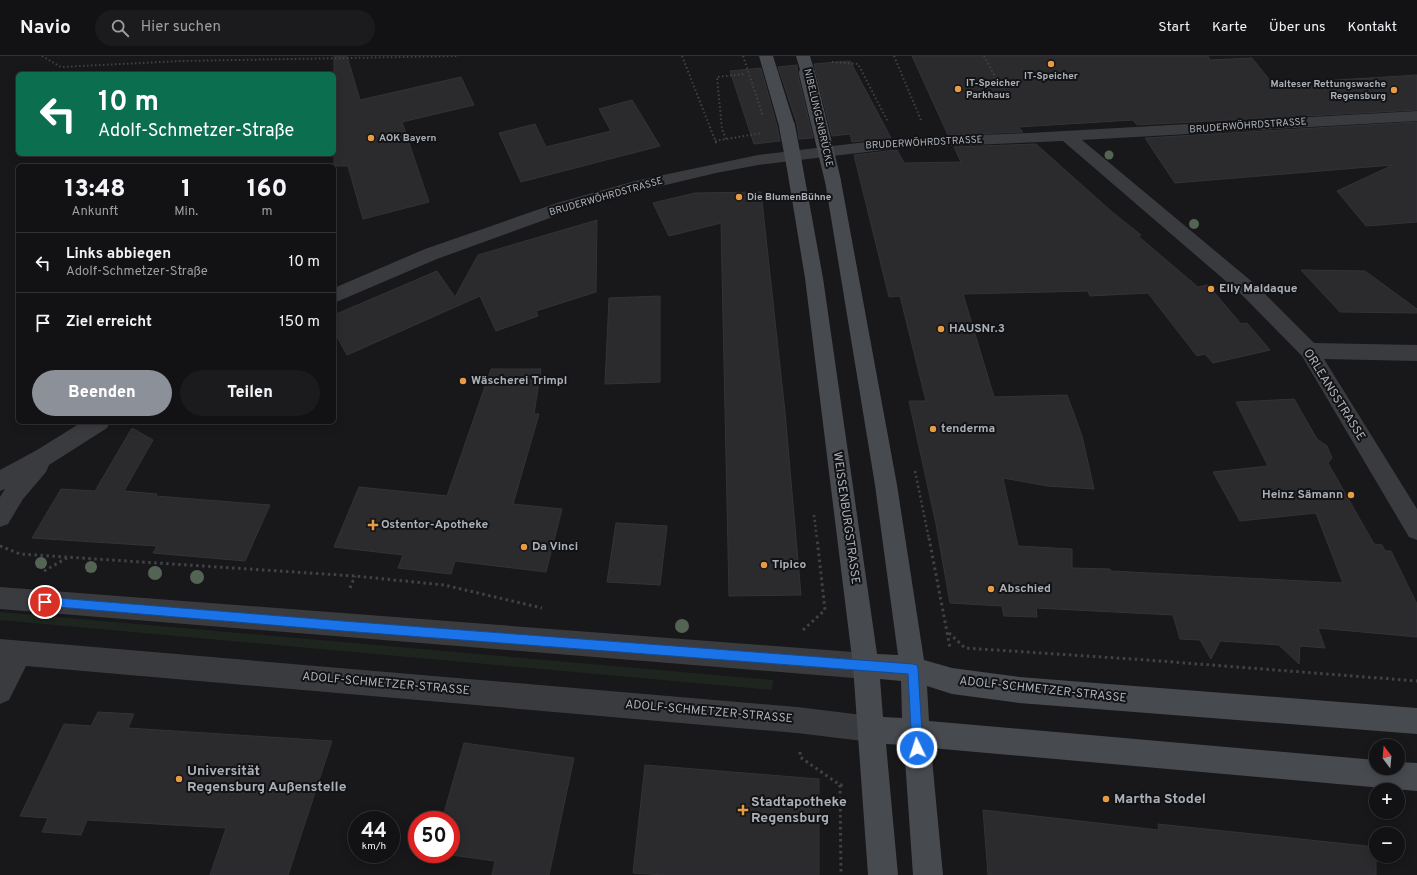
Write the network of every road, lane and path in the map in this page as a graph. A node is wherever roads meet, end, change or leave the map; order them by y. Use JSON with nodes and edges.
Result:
{"nodes":[{"id":1,"x":42,"y":56,"type":"edge"},
{"id":2,"x":459,"y":56,"type":"edge"},
{"id":3,"x":682,"y":56,"type":"edge"},
{"id":4,"x":766,"y":56,"type":"edge"},
{"id":5,"x":803,"y":56,"type":"edge"},
{"id":6,"x":894,"y":56,"type":"edge"},
{"id":7,"x":984,"y":56,"type":"edge"},
{"id":8,"x":832,"y":62,"type":"dead end"},
{"id":9,"x":749,"y":74,"type":"dead end"},
{"id":10,"x":1000,"y":86,"type":"dead end"},
{"id":11,"x":881,"y":108,"type":"dead end"},
{"id":12,"x":1417,"y":116,"type":"edge"},
{"id":13,"x":768,"y":132,"type":"dead end"},
{"id":14,"x":1067,"y":136,"type":"junction"},
{"id":15,"x":726,"y":139,"type":"junction"},
{"id":16,"x":715,"y":141,"type":"junction"},
{"id":17,"x":930,"y":141,"type":"junction"},
{"id":18,"x":729,"y":165,"type":"junction"},
{"id":19,"x":336,"y":295,"type":"edge"},
{"id":20,"x":1309,"y":351,"type":"junction"},
{"id":21,"x":1417,"y":353,"type":"edge"},
{"id":22,"x":96,"y":424,"type":"edge"},
{"id":23,"x":45,"y":456,"type":"junction"},
{"id":24,"x":0,"y":481,"type":"edge"},
{"id":25,"x":814,"y":515,"type":"dead end"},
{"id":26,"x":0,"y":517,"type":"edge"},
{"id":27,"x":1417,"y":530,"type":"edge"},
{"id":28,"x":0,"y":546,"type":"edge"},
{"id":29,"x":355,"y":576,"type":"junction"},
{"id":30,"x":350,"y":588,"type":"dead end"},
{"id":31,"x":0,"y":598,"type":"edge"},
{"id":32,"x":544,"y":609,"type":"dead end"},
{"id":33,"x":948,"y":632,"type":"dead end"},
{"id":34,"x":799,"y":633,"type":"dead end"},
{"id":35,"x":10,"y":652,"type":"edge"},
{"id":36,"x":866,"y":666,"type":"junction"},
{"id":37,"x":913,"y":669,"type":"junction"},
{"id":38,"x":1417,"y":681,"type":"edge"},
{"id":39,"x":0,"y":691,"type":"edge"},
{"id":40,"x":1417,"y":720,"type":"edge"},
{"id":41,"x":872,"y":729,"type":"junction"},
{"id":42,"x":916,"y":733,"type":"junction"},
{"id":43,"x":1417,"y":776,"type":"edge"},
{"id":44,"x":840,"y":785,"type":"dead end"},
{"id":45,"x":841,"y":875,"type":"edge"},
{"id":46,"x":883,"y":875,"type":"edge"},
{"id":47,"x":928,"y":875,"type":"edge"}],
"edges":[{"from":1,"to":2,"type":"path"},
{"from":3,"to":16,"type":"path"},
{"from":4,"to":36,"type":"main road","name":"WEISSENBURGSTRASSE","bridge":true},
{"from":5,"to":37,"type":"main road","name":"NIBELUNGENBRÜCKE","bridge":true},
{"from":6,"to":17,"type":"path"},
{"from":7,"to":10,"type":"path"},
{"from":8,"to":11,"type":"path"},
{"from":9,"to":15,"type":"path"},
{"from":12,"to":14,"type":"street","name":"BRUDERWÖHRDSTRASSE"},
{"from":13,"to":15,"type":"path"},
{"from":14,"to":17,"type":"street","name":"BRUDERWÖHRDSTRASSE"},
{"from":14,"to":20,"type":"street","name":"ORLEANSSTRASSE"},
{"from":15,"to":16,"type":"path"},
{"from":16,"to":18,"type":"path"},
{"from":17,"to":18,"type":"street","name":"BRUDERWÖHRDSTRASSE"},
{"from":18,"to":19,"type":"street","name":"BRUDERWÖHRDSTRASSE"},
{"from":20,"to":21,"type":"street"},
{"from":20,"to":27,"type":"street","name":"ORLEANSSTRASSE"},
{"from":22,"to":23,"type":"street"},
{"from":23,"to":24,"type":"street"},
{"from":23,"to":26,"type":"street"},
{"from":25,"to":34,"type":"path"},
{"from":28,"to":29,"type":"path"},
{"from":29,"to":30,"type":"path"},
{"from":29,"to":32,"type":"path"},
{"from":31,"to":36,"type":"street","name":"ADOLF-SCHMETZER-STRASSE"},
{"from":33,"to":38,"type":"path"},
{"from":35,"to":39,"type":"street"},
{"from":35,"to":41,"type":"street","name":"ADOLF-SCHMETZER-STRASSE"},
{"from":36,"to":37,"type":"main road","name":"ADOLF-SCHMETZER-STRASSE"},
{"from":36,"to":41,"type":"main road","name":"WEISSENBURGSTRASSE"},
{"from":37,"to":40,"type":"main road","name":"ADOLF-SCHMETZER-STRASSE"},
{"from":37,"to":42,"type":"main road"},
{"from":41,"to":42,"type":"main road","name":"ADOLF-SCHMETZER-STRASSE"},
{"from":41,"to":46,"type":"main road","name":"WEISSENBURGSTRASSE"},
{"from":42,"to":43,"type":"main road","name":"ADOLF-SCHMETZER-STRASSE"},
{"from":42,"to":47,"type":"main road"},
{"from":44,"to":45,"type":"path"}]}
